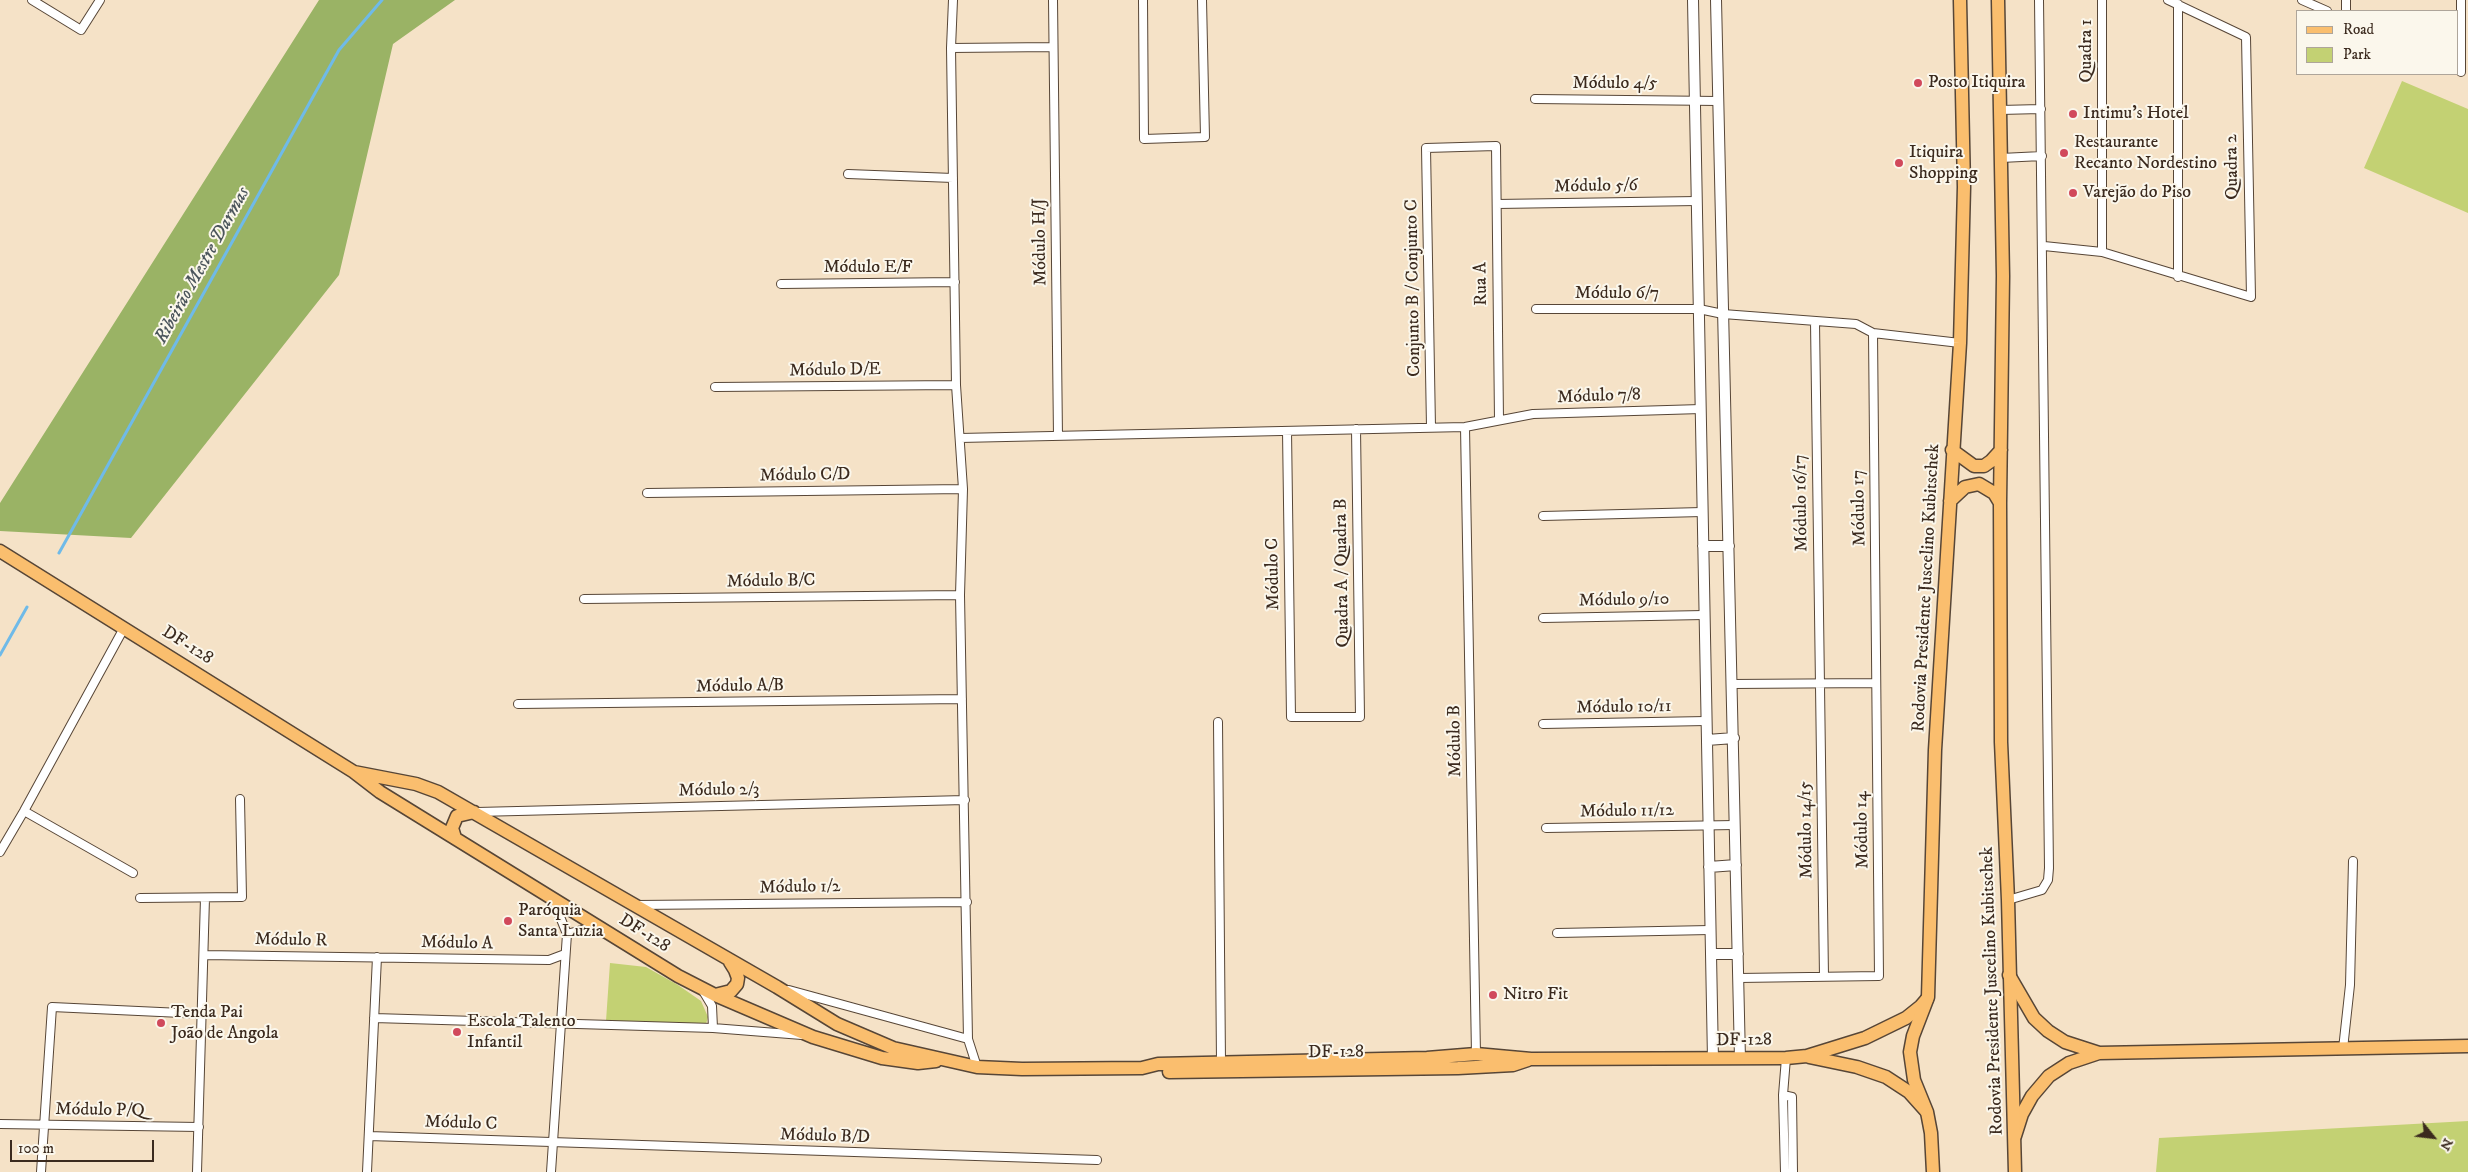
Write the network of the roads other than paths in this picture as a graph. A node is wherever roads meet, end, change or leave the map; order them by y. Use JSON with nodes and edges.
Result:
{"nodes":[{"id":1,"x":32,"y":0,"type":"edge"},
{"id":2,"x":100,"y":0,"type":"edge"},
{"id":3,"x":953,"y":0,"type":"edge"},
{"id":4,"x":1053,"y":0,"type":"edge"},
{"id":5,"x":1142,"y":0,"type":"edge"},
{"id":6,"x":1202,"y":0,"type":"edge"},
{"id":7,"x":1693,"y":0,"type":"edge"},
{"id":8,"x":1716,"y":0,"type":"edge"},
{"id":9,"x":1960,"y":0,"type":"edge"},
{"id":10,"x":1998,"y":0,"type":"edge"},
{"id":11,"x":2039,"y":0,"type":"edge"},
{"id":12,"x":2102,"y":0,"type":"edge"},
{"id":13,"x":2168,"y":0,"type":"edge"},
{"id":14,"x":2302,"y":0,"type":"edge"},
{"id":15,"x":2461,"y":0,"type":"edge"},
{"id":16,"x":2178,"y":4,"type":"junction"},
{"id":17,"x":2325,"y":10,"type":"edge"},
{"id":18,"x":1053,"y":47,"type":"junction"},
{"id":19,"x":951,"y":48,"type":"junction"},
{"id":20,"x":2462,"y":72,"type":"edge"},
{"id":21,"x":1535,"y":99,"type":"dead end"},
{"id":22,"x":1695,"y":99,"type":"junction"},
{"id":23,"x":1718,"y":101,"type":"junction"},
{"id":24,"x":2041,"y":109,"type":"junction"},
{"id":25,"x":2000,"y":110,"type":"junction"},
{"id":26,"x":1426,"y":148,"type":"joint"},
{"id":27,"x":2042,"y":156,"type":"junction"},
{"id":28,"x":2001,"y":158,"type":"junction"},
{"id":29,"x":848,"y":174,"type":"dead end"},
{"id":30,"x":953,"y":178,"type":"junction"},
{"id":31,"x":1697,"y":201,"type":"junction"},
{"id":32,"x":1496,"y":204,"type":"junction"},
{"id":33,"x":2044,"y":246,"type":"junction"},
{"id":34,"x":2102,"y":252,"type":"junction"},
{"id":35,"x":2178,"y":277,"type":"junction"},
{"id":36,"x":955,"y":282,"type":"junction"},
{"id":37,"x":781,"y":284,"type":"dead end"},
{"id":38,"x":1536,"y":309,"type":"dead end"},
{"id":39,"x":1699,"y":309,"type":"junction"},
{"id":40,"x":1723,"y":314,"type":"junction"},
{"id":41,"x":1815,"y":322,"type":"junction"},
{"id":42,"x":1873,"y":333,"type":"junction"},
{"id":43,"x":1960,"y":343,"type":"junction"},
{"id":44,"x":956,"y":385,"type":"junction"},
{"id":45,"x":715,"y":387,"type":"dead end"},
{"id":46,"x":1701,"y":409,"type":"junction"},
{"id":47,"x":1499,"y":420,"type":"junction"},
{"id":48,"x":1466,"y":427,"type":"junction"},
{"id":49,"x":1431,"y":428,"type":"junction"},
{"id":50,"x":1356,"y":429,"type":"junction"},
{"id":51,"x":1286,"y":431,"type":"junction"},
{"id":52,"x":1058,"y":436,"type":"junction"},
{"id":53,"x":960,"y":438,"type":"junction"},
{"id":54,"x":1952,"y":450,"type":"junction"},
{"id":55,"x":2001,"y":450,"type":"junction"},
{"id":56,"x":963,"y":489,"type":"junction"},
{"id":57,"x":647,"y":493,"type":"dead end"},
{"id":58,"x":1950,"y":501,"type":"junction"},
{"id":59,"x":2000,"y":503,"type":"junction"},
{"id":60,"x":1702,"y":512,"type":"junction"},
{"id":61,"x":1543,"y":516,"type":"dead end"},
{"id":62,"x":1703,"y":546,"type":"junction"},
{"id":63,"x":1729,"y":546,"type":"junction"},
{"id":64,"x":0,"y":551,"type":"edge"},
{"id":65,"x":960,"y":594,"type":"junction"},
{"id":66,"x":584,"y":599,"type":"dead end"},
{"id":67,"x":1704,"y":615,"type":"junction"},
{"id":68,"x":1544,"y":618,"type":"dead end"},
{"id":69,"x":124,"y":628,"type":"junction"},
{"id":70,"x":1820,"y":683,"type":"junction"},
{"id":71,"x":1876,"y":683,"type":"junction"},
{"id":72,"x":1732,"y":684,"type":"junction"},
{"id":73,"x":962,"y":699,"type":"junction"},
{"id":74,"x":518,"y":704,"type":"dead end"},
{"id":75,"x":1291,"y":717,"type":"joint"},
{"id":76,"x":1706,"y":721,"type":"junction"},
{"id":77,"x":1218,"y":722,"type":"dead end"},
{"id":78,"x":1543,"y":724,"type":"dead end"},
{"id":79,"x":1734,"y":738,"type":"junction"},
{"id":80,"x":1707,"y":740,"type":"junction"},
{"id":81,"x":354,"y":772,"type":"junction"},
{"id":82,"x":240,"y":799,"type":"dead end"},
{"id":83,"x":965,"y":800,"type":"junction"},
{"id":84,"x":24,"y":812,"type":"junction"},
{"id":85,"x":474,"y":812,"type":"junction"},
{"id":86,"x":1735,"y":825,"type":"junction"},
{"id":87,"x":1708,"y":826,"type":"junction"},
{"id":88,"x":1546,"y":828,"type":"dead end"},
{"id":89,"x":455,"y":838,"type":"junction"},
{"id":90,"x":0,"y":852,"type":"edge"},
{"id":91,"x":2352,"y":861,"type":"dead end"},
{"id":92,"x":1736,"y":865,"type":"junction"},
{"id":93,"x":1709,"y":867,"type":"junction"},
{"id":94,"x":133,"y":873,"type":"dead end"},
{"id":95,"x":140,"y":898,"type":"dead end"},
{"id":96,"x":205,"y":898,"type":"junction"},
{"id":97,"x":552,"y":898,"type":"junction"},
{"id":98,"x":2008,"y":900,"type":"junction"},
{"id":99,"x":967,"y":902,"type":"junction"},
{"id":100,"x":634,"y":905,"type":"junction"},
{"id":101,"x":597,"y":926,"type":"junction"},
{"id":102,"x":1710,"y":930,"type":"junction"},
{"id":103,"x":1557,"y":933,"type":"dead end"},
{"id":104,"x":567,"y":934,"type":"junction"},
{"id":105,"x":565,"y":954,"type":"junction"},
{"id":106,"x":1710,"y":954,"type":"junction"},
{"id":107,"x":1738,"y":954,"type":"junction"},
{"id":108,"x":204,"y":955,"type":"junction"},
{"id":109,"x":377,"y":958,"type":"junction"},
{"id":110,"x":729,"y":961,"type":"junction"},
{"id":111,"x":2009,"y":975,"type":"junction"},
{"id":112,"x":1824,"y":977,"type":"junction"},
{"id":113,"x":1739,"y":978,"type":"junction"},
{"id":114,"x":777,"y":987,"type":"junction"},
{"id":115,"x":702,"y":988,"type":"junction"},
{"id":116,"x":715,"y":995,"type":"junction"},
{"id":117,"x":1928,"y":996,"type":"junction"},
{"id":118,"x":202,"y":1014,"type":"junction"},
{"id":119,"x":374,"y":1018,"type":"junction"},
{"id":120,"x":559,"y":1025,"type":"junction"},
{"id":121,"x":713,"y":1028,"type":"junction"},
{"id":122,"x":809,"y":1036,"type":"junction"},
{"id":123,"x":968,"y":1038,"type":"junction"},
{"id":124,"x":2468,"y":1046,"type":"edge"},
{"id":125,"x":2343,"y":1049,"type":"junction"},
{"id":126,"x":2099,"y":1053,"type":"junction"},
{"id":127,"x":1476,"y":1054,"type":"junction"},
{"id":128,"x":1807,"y":1056,"type":"junction"},
{"id":129,"x":1427,"y":1058,"type":"junction"},
{"id":130,"x":1740,"y":1058,"type":"junction"},
{"id":131,"x":1786,"y":1058,"type":"junction"},
{"id":132,"x":1531,"y":1059,"type":"junction"},
{"id":133,"x":1712,"y":1059,"type":"junction"},
{"id":134,"x":941,"y":1060,"type":"junction"},
{"id":135,"x":1221,"y":1062,"type":"junction"},
{"id":136,"x":1284,"y":1062,"type":"junction"},
{"id":137,"x":1500,"y":1066,"type":"junction"},
{"id":138,"x":978,"y":1067,"type":"junction"},
{"id":139,"x":1142,"y":1068,"type":"junction"},
{"id":140,"x":1458,"y":1068,"type":"junction"},
{"id":141,"x":1418,"y":1069,"type":"junction"},
{"id":142,"x":1302,"y":1071,"type":"junction"},
{"id":143,"x":1783,"y":1095,"type":"junction"},
{"id":144,"x":1926,"y":1112,"type":"junction"},
{"id":145,"x":0,"y":1124,"type":"edge"},
{"id":146,"x":43,"y":1125,"type":"junction"},
{"id":147,"x":199,"y":1127,"type":"junction"},
{"id":148,"x":369,"y":1136,"type":"junction"},
{"id":149,"x":2015,"y":1136,"type":"junction"},
{"id":150,"x":552,"y":1143,"type":"junction"},
{"id":151,"x":1097,"y":1160,"type":"dead end"},
{"id":152,"x":41,"y":1172,"type":"edge"},
{"id":153,"x":198,"y":1172,"type":"edge"},
{"id":154,"x":367,"y":1172,"type":"edge"},
{"id":155,"x":551,"y":1172,"type":"edge"},
{"id":156,"x":1785,"y":1172,"type":"edge"},
{"id":157,"x":1793,"y":1172,"type":"edge"},
{"id":158,"x":1933,"y":1172,"type":"edge"},
{"id":159,"x":2015,"y":1172,"type":"edge"}],
"edges":[{"from":1,"to":2,"type":"street"},
{"from":3,"to":19,"type":"street"},
{"from":4,"to":18,"type":"street","name":"Módulo H/J"},
{"from":5,"to":6,"type":"street"},
{"from":7,"to":22,"type":"street"},
{"from":8,"to":23,"type":"street"},
{"from":9,"to":43,"type":"main road","name":"Rodovia Presidente Juscelino Kubitschek"},
{"from":10,"to":25,"type":"main road","name":"Rodovia Presidente Juscelino Kubitschek"},
{"from":11,"to":24,"type":"street"},
{"from":12,"to":34,"type":"street","name":"Quadra 1"},
{"from":13,"to":16,"type":"street"},
{"from":14,"to":17,"type":"street"},
{"from":15,"to":20,"type":"street"},
{"from":16,"to":35,"type":"street"},
{"from":16,"to":35,"type":"street","name":"Quadra 2"},
{"from":18,"to":19,"type":"street"},
{"from":18,"to":52,"type":"street","name":"Módulo H/J"},
{"from":19,"to":30,"type":"street"},
{"from":21,"to":22,"type":"street","name":"Módulo 4/5"},
{"from":22,"to":23,"type":"street","name":"Módulo 4/5"},
{"from":22,"to":31,"type":"street"},
{"from":23,"to":40,"type":"street"},
{"from":24,"to":25,"type":"street"},
{"from":24,"to":27,"type":"street"},
{"from":25,"to":28,"type":"main road","name":"Rodovia Presidente Juscelino Kubitschek"},
{"from":26,"to":32,"type":"street","name":"Rua A"},
{"from":26,"to":49,"type":"street","name":"Conjunto B / Conjunto C"},
{"from":27,"to":28,"type":"street"},
{"from":27,"to":33,"type":"street"},
{"from":28,"to":55,"type":"main road","name":"Rodovia Presidente Juscelino Kubitschek"},
{"from":29,"to":30,"type":"street"},
{"from":30,"to":36,"type":"street"},
{"from":31,"to":32,"type":"street","name":"Módulo 5/6"},
{"from":31,"to":39,"type":"street"},
{"from":32,"to":47,"type":"street","name":"Rua A"},
{"from":33,"to":34,"type":"street"},
{"from":33,"to":98,"type":"street"},
{"from":34,"to":35,"type":"street"},
{"from":36,"to":37,"type":"street","name":"Módulo E/F"},
{"from":36,"to":44,"type":"street"},
{"from":38,"to":39,"type":"street","name":"Módulo 6/7"},
{"from":39,"to":40,"type":"street","name":"Módulo 6/7"},
{"from":39,"to":46,"type":"street"},
{"from":40,"to":41,"type":"street","name":"Módulo 6/7"},
{"from":40,"to":63,"type":"street"},
{"from":41,"to":42,"type":"street","name":"Módulo 6/7"},
{"from":41,"to":70,"type":"street","name":"Módulo 16/17"},
{"from":42,"to":43,"type":"street","name":"Módulo 6/7"},
{"from":42,"to":71,"type":"street","name":"Módulo 17"},
{"from":43,"to":54,"type":"main road","name":"Rodovia Presidente Juscelino Kubitschek"},
{"from":44,"to":45,"type":"street","name":"Módulo D/E"},
{"from":44,"to":53,"type":"street"},
{"from":46,"to":47,"type":"street","name":"Módulo 7/8"},
{"from":46,"to":60,"type":"street"},
{"from":47,"to":48,"type":"street","name":"Módulo 7/8"},
{"from":48,"to":49,"type":"street","name":"Módulo 7/8"},
{"from":48,"to":127,"type":"street","name":"Módulo B"},
{"from":49,"to":50,"type":"street","name":"Módulo 7/8"},
{"from":50,"to":51,"type":"street","name":"Módulo 7/8"},
{"from":50,"to":75,"type":"street","name":"Quadra A / Quadra B"},
{"from":51,"to":52,"type":"street","name":"Módulo 7/8"},
{"from":51,"to":75,"type":"street","name":"Módulo C"},
{"from":52,"to":53,"type":"street","name":"Módulo 7/8"},
{"from":53,"to":56,"type":"street"},
{"from":54,"to":55,"type":"main road"},
{"from":54,"to":58,"type":"main road","name":"Rodovia Presidente Juscelino Kubitschek"},
{"from":55,"to":59,"type":"main road","name":"Rodovia Presidente Juscelino Kubitschek"},
{"from":56,"to":57,"type":"street","name":"Módulo C/D"},
{"from":56,"to":65,"type":"street"},
{"from":58,"to":59,"type":"main road"},
{"from":58,"to":117,"type":"main road","name":"Rodovia Presidente Juscelino Kubitschek"},
{"from":59,"to":98,"type":"main road","name":"Rodovia Presidente Juscelino Kubitschek"},
{"from":60,"to":61,"type":"street"},
{"from":60,"to":62,"type":"street"},
{"from":62,"to":63,"type":"street"},
{"from":62,"to":67,"type":"street"},
{"from":63,"to":72,"type":"street"},
{"from":64,"to":69,"type":"main road","name":"DF-128","number":"DF-128"},
{"from":65,"to":66,"type":"street","name":"Módulo B/C"},
{"from":65,"to":73,"type":"street"},
{"from":67,"to":68,"type":"street","name":"Módulo 9/10"},
{"from":67,"to":76,"type":"street"},
{"from":69,"to":81,"type":"main road","name":"DF-128","number":"DF-128"},
{"from":69,"to":84,"type":"street"},
{"from":70,"to":71,"type":"street"},
{"from":70,"to":72,"type":"street"},
{"from":70,"to":112,"type":"street","name":"Módulo 14/15"},
{"from":71,"to":112,"type":"street","name":"Módulo 14"},
{"from":72,"to":79,"type":"street"},
{"from":73,"to":74,"type":"street","name":"Módulo A/B"},
{"from":73,"to":83,"type":"street"},
{"from":76,"to":78,"type":"street","name":"Módulo 10/11"},
{"from":76,"to":80,"type":"street"},
{"from":77,"to":135,"type":"street"},
{"from":79,"to":80,"type":"street"},
{"from":79,"to":86,"type":"street"},
{"from":80,"to":87,"type":"street"},
{"from":81,"to":85,"type":"main road","name":"DF-128","number":"DF-128"},
{"from":81,"to":89,"type":"main road","name":"DF-128","number":"DF-128"},
{"from":82,"to":96,"type":"street"},
{"from":83,"to":85,"type":"street","name":"Módulo 2/3"},
{"from":83,"to":99,"type":"street"},
{"from":84,"to":90,"type":"street"},
{"from":84,"to":94,"type":"street"},
{"from":85,"to":89,"type":"main road"},
{"from":85,"to":100,"type":"main road","name":"DF-128","number":"DF-128"},
{"from":86,"to":87,"type":"street","name":"Módulo 11/12"},
{"from":86,"to":92,"type":"street"},
{"from":87,"to":88,"type":"street","name":"Módulo 11/12"},
{"from":87,"to":93,"type":"street"},
{"from":89,"to":97,"type":"main road","name":"DF-128","number":"DF-128"},
{"from":91,"to":125,"type":"street"},
{"from":92,"to":93,"type":"street"},
{"from":92,"to":107,"type":"street"},
{"from":93,"to":102,"type":"street"},
{"from":95,"to":96,"type":"street"},
{"from":96,"to":108,"type":"street"},
{"from":97,"to":101,"type":"main road","name":"DF-128","number":"DF-128"},
{"from":97,"to":104,"type":"street"},
{"from":98,"to":111,"type":"main road","name":"Rodovia Presidente Juscelino Kubitschek"},
{"from":99,"to":100,"type":"street","name":"Módulo 1/2"},
{"from":99,"to":123,"type":"street"},
{"from":100,"to":110,"type":"main road","name":"DF-128","number":"DF-128"},
{"from":101,"to":104,"type":"street"},
{"from":101,"to":115,"type":"main road","name":"DF-128","number":"DF-128"},
{"from":102,"to":103,"type":"street"},
{"from":102,"to":106,"type":"street"},
{"from":104,"to":105,"type":"street"},
{"from":105,"to":109,"type":"street","name":"Módulo A"},
{"from":105,"to":120,"type":"street"},
{"from":106,"to":107,"type":"street"},
{"from":106,"to":133,"type":"street"},
{"from":107,"to":113,"type":"street"},
{"from":108,"to":109,"type":"street","name":"Módulo R"},
{"from":108,"to":118,"type":"street"},
{"from":109,"to":119,"type":"street"},
{"from":110,"to":114,"type":"main road","name":"DF-128","number":"DF-128"},
{"from":110,"to":116,"type":"main road"},
{"from":111,"to":126,"type":"main road"},
{"from":111,"to":149,"type":"main road","name":"Rodovia Presidente Juscelino Kubitschek"},
{"from":112,"to":113,"type":"street"},
{"from":113,"to":130,"type":"street"},
{"from":114,"to":123,"type":"street"},
{"from":114,"to":134,"type":"main road","name":"DF-128","number":"DF-128"},
{"from":115,"to":116,"type":"main road","name":"DF-128","number":"DF-128"},
{"from":115,"to":121,"type":"street"},
{"from":116,"to":122,"type":"main road","name":"DF-128","number":"DF-128"},
{"from":117,"to":128,"type":"main road","name":"DF-128","number":"DF-128"},
{"from":117,"to":144,"type":"main road","name":"Rodovia Presidente Juscelino Kubitschek"},
{"from":118,"to":146,"type":"street"},
{"from":118,"to":147,"type":"street"},
{"from":119,"to":120,"type":"street"},
{"from":119,"to":148,"type":"street"},
{"from":120,"to":121,"type":"street"},
{"from":120,"to":150,"type":"street"},
{"from":121,"to":122,"type":"street"},
{"from":122,"to":134,"type":"main road","name":"DF-128","number":"DF-128"},
{"from":123,"to":138,"type":"street"},
{"from":124,"to":125,"type":"main road"},
{"from":125,"to":126,"type":"main road"},
{"from":126,"to":149,"type":"main road"},
{"from":127,"to":129,"type":"main road","name":"DF-128","number":"DF-128"},
{"from":127,"to":132,"type":"main road","name":"DF-128","number":"DF-128"},
{"from":127,"to":137,"type":"main road"},
{"from":127,"to":140,"type":"main road"},
{"from":128,"to":131,"type":"main road","name":"DF-128","number":"DF-128"},
{"from":128,"to":144,"type":"main road","name":"DF-128","number":"DF-128"},
{"from":129,"to":136,"type":"main road","name":"DF-128","number":"DF-128"},
{"from":129,"to":141,"type":"main road"},
{"from":130,"to":131,"type":"main road","name":"DF-128","number":"DF-128"},
{"from":130,"to":133,"type":"main road","name":"DF-128","number":"DF-128"},
{"from":131,"to":143,"type":"street"},
{"from":132,"to":133,"type":"main road","name":"DF-128","number":"DF-128"},
{"from":132,"to":137,"type":"main road","name":"DF-128","number":"DF-128"},
{"from":134,"to":138,"type":"main road","name":"DF-128","number":"DF-128"},
{"from":135,"to":136,"type":"main road","name":"DF-128","number":"DF-128"},
{"from":135,"to":139,"type":"main road","name":"DF-128","number":"DF-128"},
{"from":136,"to":142,"type":"main road"},
{"from":137,"to":140,"type":"main road","name":"DF-128","number":"DF-128"},
{"from":138,"to":139,"type":"main road","name":"DF-128","number":"DF-128"},
{"from":139,"to":142,"type":"main road","name":"DF-128","number":"DF-128"},
{"from":140,"to":141,"type":"main road","name":"DF-128","number":"DF-128"},
{"from":141,"to":142,"type":"main road","name":"DF-128","number":"DF-128"},
{"from":143,"to":156,"type":"street"},
{"from":143,"to":157,"type":"street"},
{"from":144,"to":158,"type":"main road","name":"Rodovia Presidente Juscelino Kubitschek"},
{"from":145,"to":146,"type":"street","name":"Módulo P/Q"},
{"from":146,"to":147,"type":"street","name":"Módulo P/Q"},
{"from":146,"to":152,"type":"street"},
{"from":147,"to":153,"type":"street"},
{"from":148,"to":150,"type":"street","name":"Módulo C"},
{"from":148,"to":154,"type":"street"},
{"from":149,"to":159,"type":"main road","name":"Rodovia Presidente Juscelino Kubitschek"},
{"from":150,"to":151,"type":"street","name":"Módulo B/D"},
{"from":150,"to":155,"type":"street"}]}
